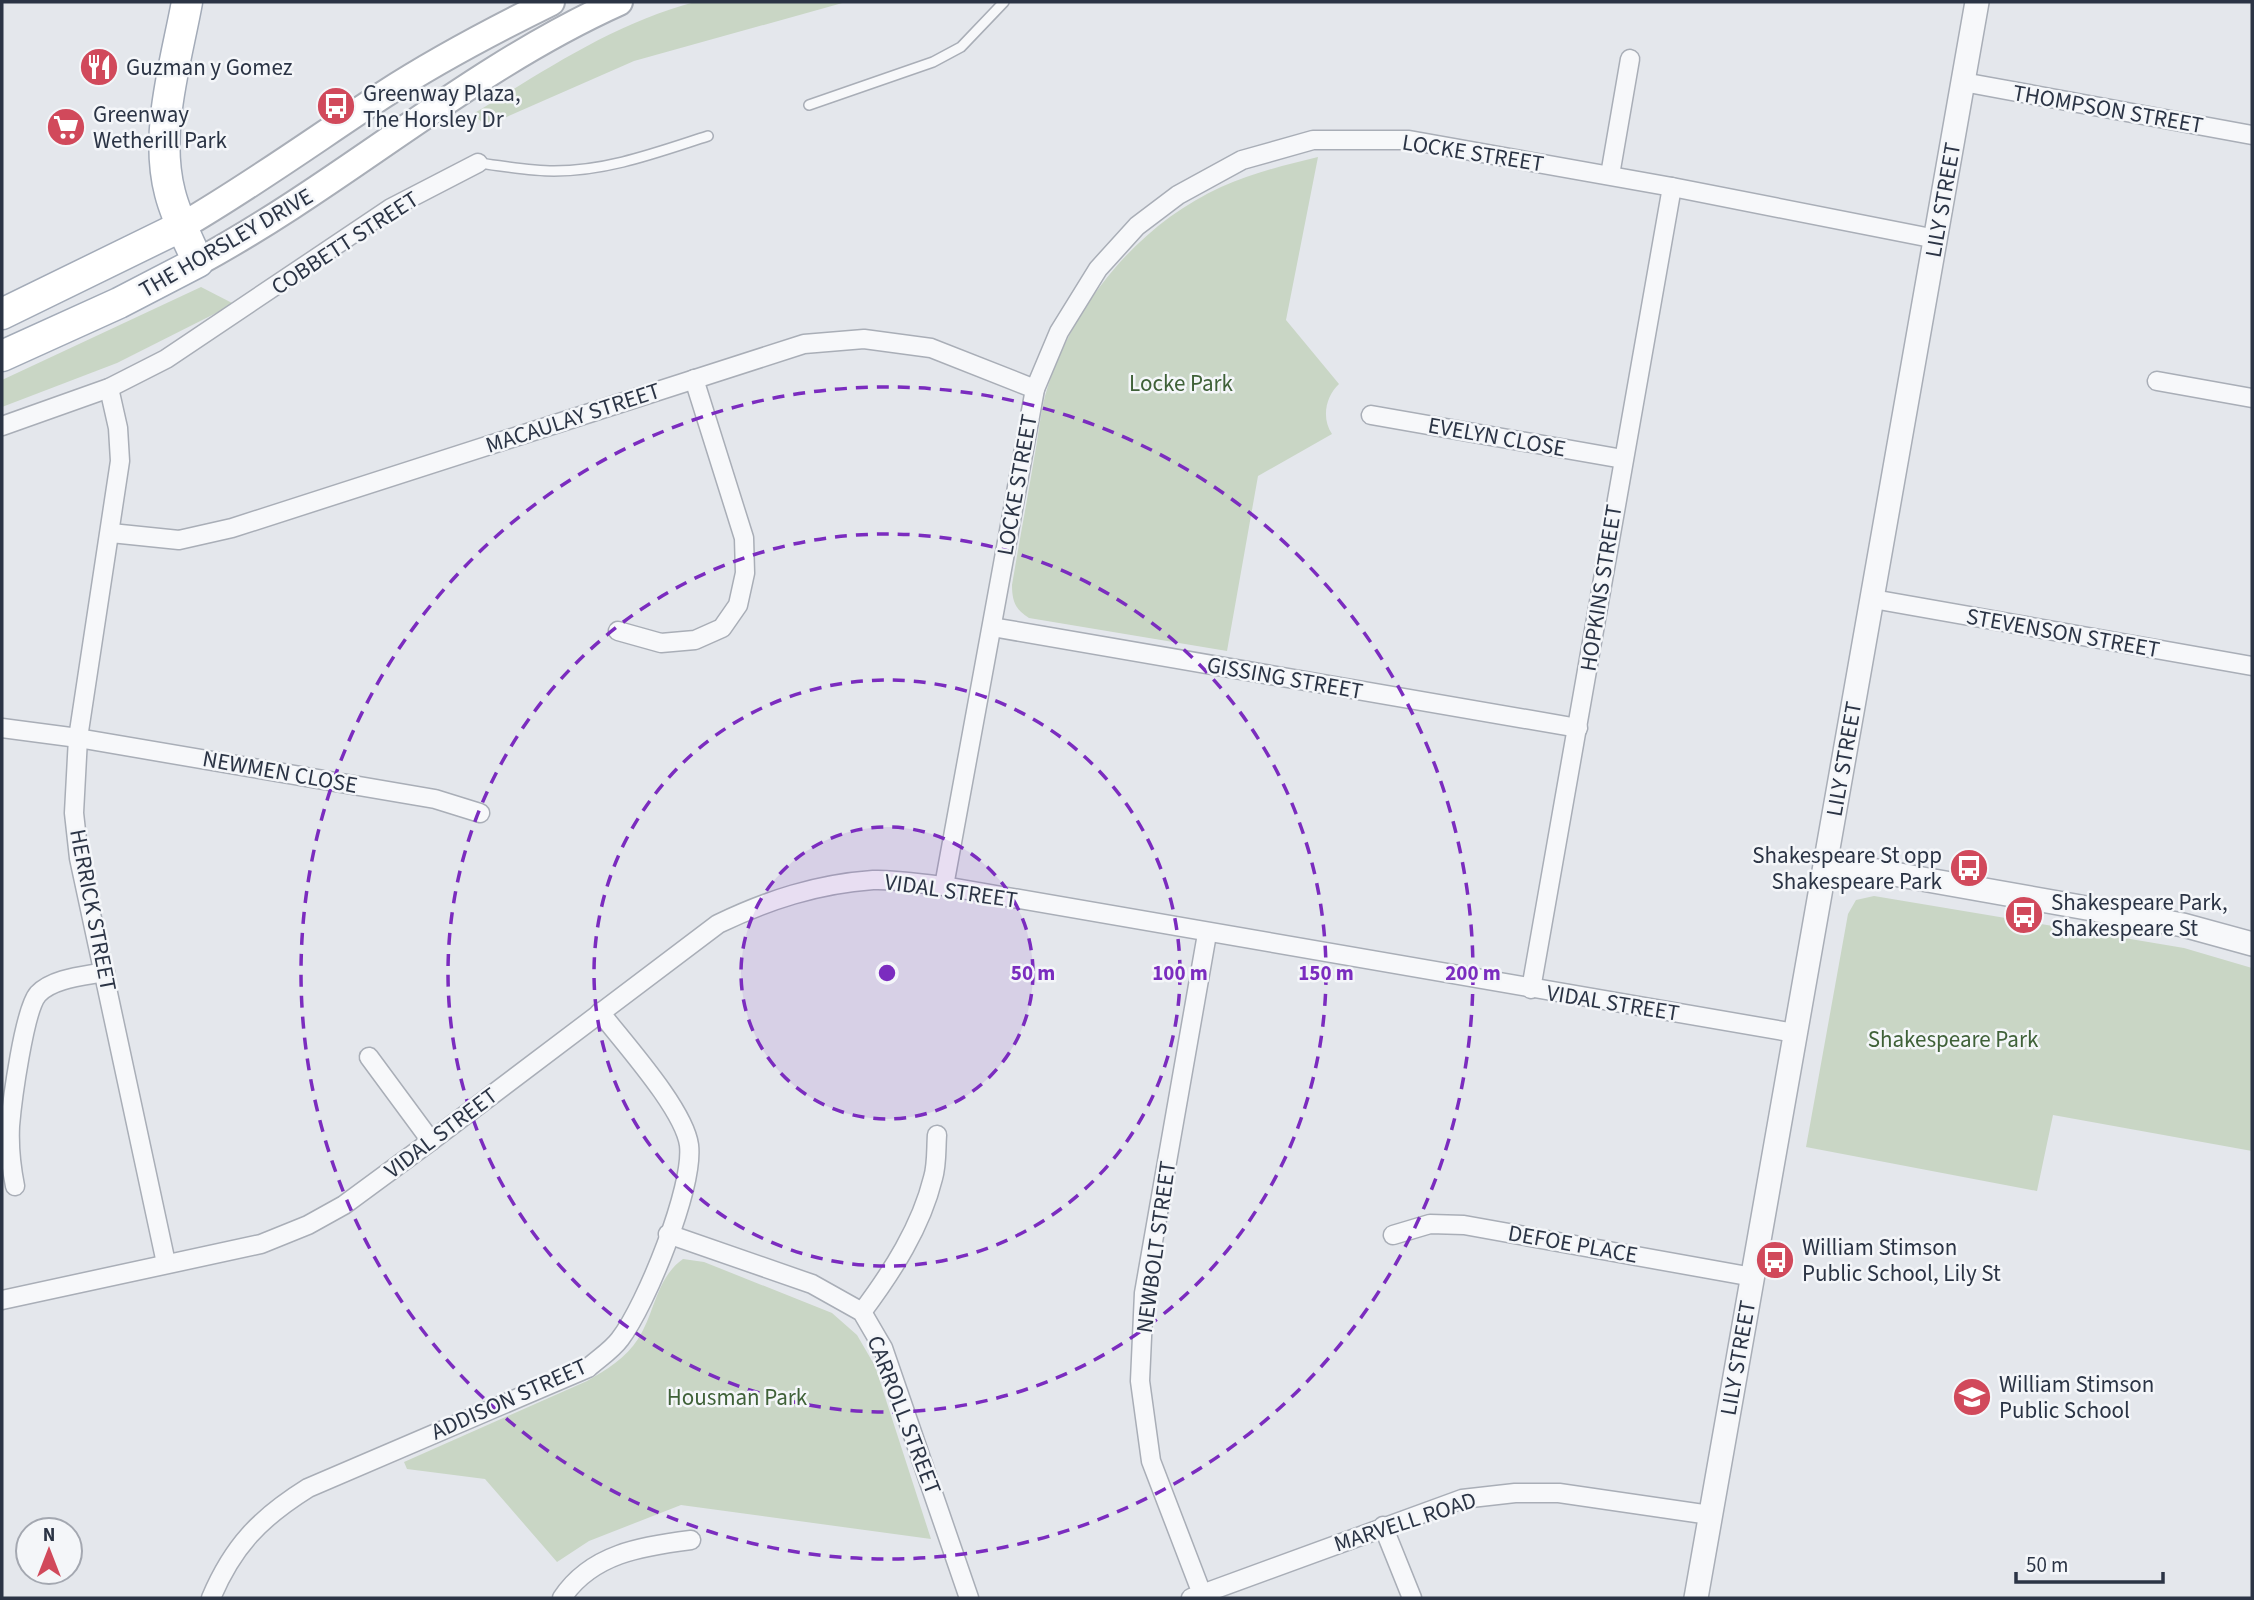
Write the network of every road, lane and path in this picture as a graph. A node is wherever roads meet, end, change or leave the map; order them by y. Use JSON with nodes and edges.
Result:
{"nodes":[{"id":1,"x":187,"y":2,"type":"edge"},
{"id":2,"x":551,"y":2,"type":"edge"},
{"id":3,"x":619,"y":2,"type":"edge"},
{"id":4,"x":1004,"y":2,"type":"edge"},
{"id":5,"x":1977,"y":2,"type":"edge"},
{"id":6,"x":1629,"y":59,"type":"dead end"},
{"id":7,"x":1963,"y":82,"type":"junction"},
{"id":8,"x":809,"y":105,"type":"dead end"},
{"id":9,"x":2252,"y":135,"type":"edge"},
{"id":10,"x":708,"y":136,"type":"dead end"},
{"id":11,"x":478,"y":163,"type":"joint"},
{"id":12,"x":1610,"y":175,"type":"junction"},
{"id":13,"x":1672,"y":187,"type":"junction"},
{"id":14,"x":182,"y":226,"type":"junction"},
{"id":15,"x":1936,"y":239,"type":"junction"},
{"id":16,"x":198,"y":262,"type":"junction"},
{"id":17,"x":2,"y":314,"type":"edge"},
{"id":18,"x":2,"y":356,"type":"edge"},
{"id":19,"x":694,"y":380,"type":"junction"},
{"id":20,"x":2157,"y":381,"type":"dead end"},
{"id":21,"x":109,"y":388,"type":"junction"},
{"id":22,"x":1035,"y":388,"type":"junction"},
{"id":23,"x":2252,"y":398,"type":"edge"},
{"id":24,"x":1371,"y":415,"type":"dead end"},
{"id":25,"x":2,"y":426,"type":"edge"},
{"id":26,"x":1623,"y":459,"type":"junction"},
{"id":27,"x":111,"y":533,"type":"junction"},
{"id":28,"x":1873,"y":599,"type":"junction"},
{"id":29,"x":992,"y":627,"type":"junction"},
{"id":30,"x":618,"y":631,"type":"dead end"},
{"id":31,"x":2252,"y":666,"type":"edge"},
{"id":32,"x":2,"y":728,"type":"edge"},
{"id":33,"x":1578,"y":728,"type":"junction"},
{"id":34,"x":78,"y":738,"type":"junction"},
{"id":35,"x":480,"y":813,"type":"dead end"},
{"id":36,"x":1826,"y":862,"type":"junction"},
{"id":37,"x":944,"y":886,"type":"junction"},
{"id":38,"x":1207,"y":934,"type":"junction"},
{"id":39,"x":2252,"y":944,"type":"edge"},
{"id":40,"x":105,"y":972,"type":"junction"},
{"id":41,"x":1531,"y":989,"type":"junction"},
{"id":42,"x":600,"y":1012,"type":"junction"},
{"id":43,"x":1795,"y":1033,"type":"junction"},
{"id":44,"x":369,"y":1057,"type":"dead end"},
{"id":45,"x":937,"y":1135,"type":"dead end"},
{"id":46,"x":431,"y":1142,"type":"junction"},
{"id":47,"x":15,"y":1186,"type":"dead end"},
{"id":48,"x":668,"y":1234,"type":"junction"},
{"id":49,"x":1394,"y":1235,"type":"dead end"},
{"id":50,"x":166,"y":1263,"type":"junction"},
{"id":51,"x":1753,"y":1277,"type":"junction"},
{"id":52,"x":2,"y":1300,"type":"edge"},
{"id":53,"x":862,"y":1312,"type":"junction"},
{"id":54,"x":1710,"y":1515,"type":"junction"},
{"id":55,"x":1383,"y":1526,"type":"junction"},
{"id":56,"x":691,"y":1540,"type":"dead end"},
{"id":57,"x":1196,"y":1596,"type":"edge"},
{"id":58,"x":211,"y":1598,"type":"edge"},
{"id":59,"x":562,"y":1598,"type":"edge"},
{"id":60,"x":969,"y":1598,"type":"edge"},
{"id":61,"x":1412,"y":1598,"type":"edge"},
{"id":62,"x":1696,"y":1598,"type":"edge"}],
"edges":[{"from":1,"to":14,"type":"main road"},
{"from":2,"to":14,"type":"main road","name":"THE HORSLEY DRIVE"},
{"from":3,"to":16,"type":"main road","name":"THE HORSLEY DRIVE"},
{"from":4,"to":8,"type":"lane"},
{"from":5,"to":7,"type":"street","name":"LILY STREET"},
{"from":6,"to":12,"type":"street"},
{"from":7,"to":9,"type":"street","name":"THOMPSON STREET"},
{"from":7,"to":15,"type":"street","name":"LILY STREET"},
{"from":10,"to":11,"type":"lane","name":"COBBETT STREET"},
{"from":11,"to":21,"type":"street","name":"COBBETT STREET"},
{"from":12,"to":13,"type":"street","name":"LOCKE STREET"},
{"from":12,"to":22,"type":"street","name":"LOCKE STREET"},
{"from":13,"to":15,"type":"street","name":"LOCKE STREET"},
{"from":13,"to":26,"type":"street","name":"HOPKINS STREET"},
{"from":14,"to":16,"type":"main road"},
{"from":14,"to":17,"type":"main road","name":"THE HORSLEY DRIVE"},
{"from":15,"to":28,"type":"street","name":"LILY STREET"},
{"from":16,"to":18,"type":"main road","name":"THE HORSLEY DRIVE"},
{"from":19,"to":22,"type":"street","name":"MACAULAY STREET"},
{"from":19,"to":27,"type":"street","name":"MACAULAY STREET"},
{"from":19,"to":30,"type":"street"},
{"from":20,"to":23,"type":"street"},
{"from":21,"to":25,"type":"street","name":"COBBETT STREET"},
{"from":21,"to":27,"type":"street","name":"HERRICK STREET"},
{"from":22,"to":29,"type":"street","name":"LOCKE STREET"},
{"from":24,"to":26,"type":"street","name":"EVELYN CLOSE"},
{"from":26,"to":33,"type":"street","name":"HOPKINS STREET"},
{"from":27,"to":34,"type":"street","name":"HERRICK STREET"},
{"from":28,"to":31,"type":"street","name":"STEVENSON STREET"},
{"from":28,"to":36,"type":"street","name":"LILY STREET"},
{"from":29,"to":33,"type":"street","name":"GISSING STREET"},
{"from":29,"to":37,"type":"street","name":"LOCKE STREET"},
{"from":32,"to":34,"type":"street","name":"NEWMEN CLOSE"},
{"from":33,"to":41,"type":"street","name":"HOPKINS STREET"},
{"from":34,"to":35,"type":"street","name":"NEWMEN CLOSE"},
{"from":34,"to":40,"type":"street","name":"HERRICK STREET"},
{"from":36,"to":39,"type":"street"},
{"from":36,"to":43,"type":"street","name":"LILY STREET"},
{"from":37,"to":38,"type":"street","name":"VIDAL STREET"},
{"from":37,"to":42,"type":"street","name":"VIDAL STREET"},
{"from":38,"to":41,"type":"street","name":"VIDAL STREET"},
{"from":38,"to":57,"type":"street","name":"NEWBOLT STREET"},
{"from":40,"to":47,"type":"street"},
{"from":40,"to":50,"type":"street","name":"HERRICK STREET"},
{"from":41,"to":43,"type":"street","name":"VIDAL STREET"},
{"from":42,"to":46,"type":"street","name":"VIDAL STREET"},
{"from":42,"to":48,"type":"street","name":"ADDISON STREET"},
{"from":43,"to":51,"type":"street","name":"LILY STREET"},
{"from":44,"to":46,"type":"street"},
{"from":45,"to":53,"type":"street"},
{"from":46,"to":50,"type":"street","name":"VIDAL STREET"},
{"from":48,"to":53,"type":"street","name":"CARROLL STREET"},
{"from":48,"to":58,"type":"street","name":"ADDISON STREET"},
{"from":49,"to":51,"type":"street","name":"DEFOE PLACE"},
{"from":50,"to":52,"type":"street","name":"VIDAL STREET"},
{"from":51,"to":54,"type":"street","name":"LILY STREET"},
{"from":53,"to":60,"type":"street","name":"CARROLL STREET"},
{"from":54,"to":55,"type":"street","name":"MARVELL ROAD"},
{"from":54,"to":62,"type":"street","name":"LILY STREET"},
{"from":55,"to":57,"type":"street","name":"MARVELL ROAD"},
{"from":55,"to":61,"type":"street"},
{"from":56,"to":59,"type":"street"}]}
